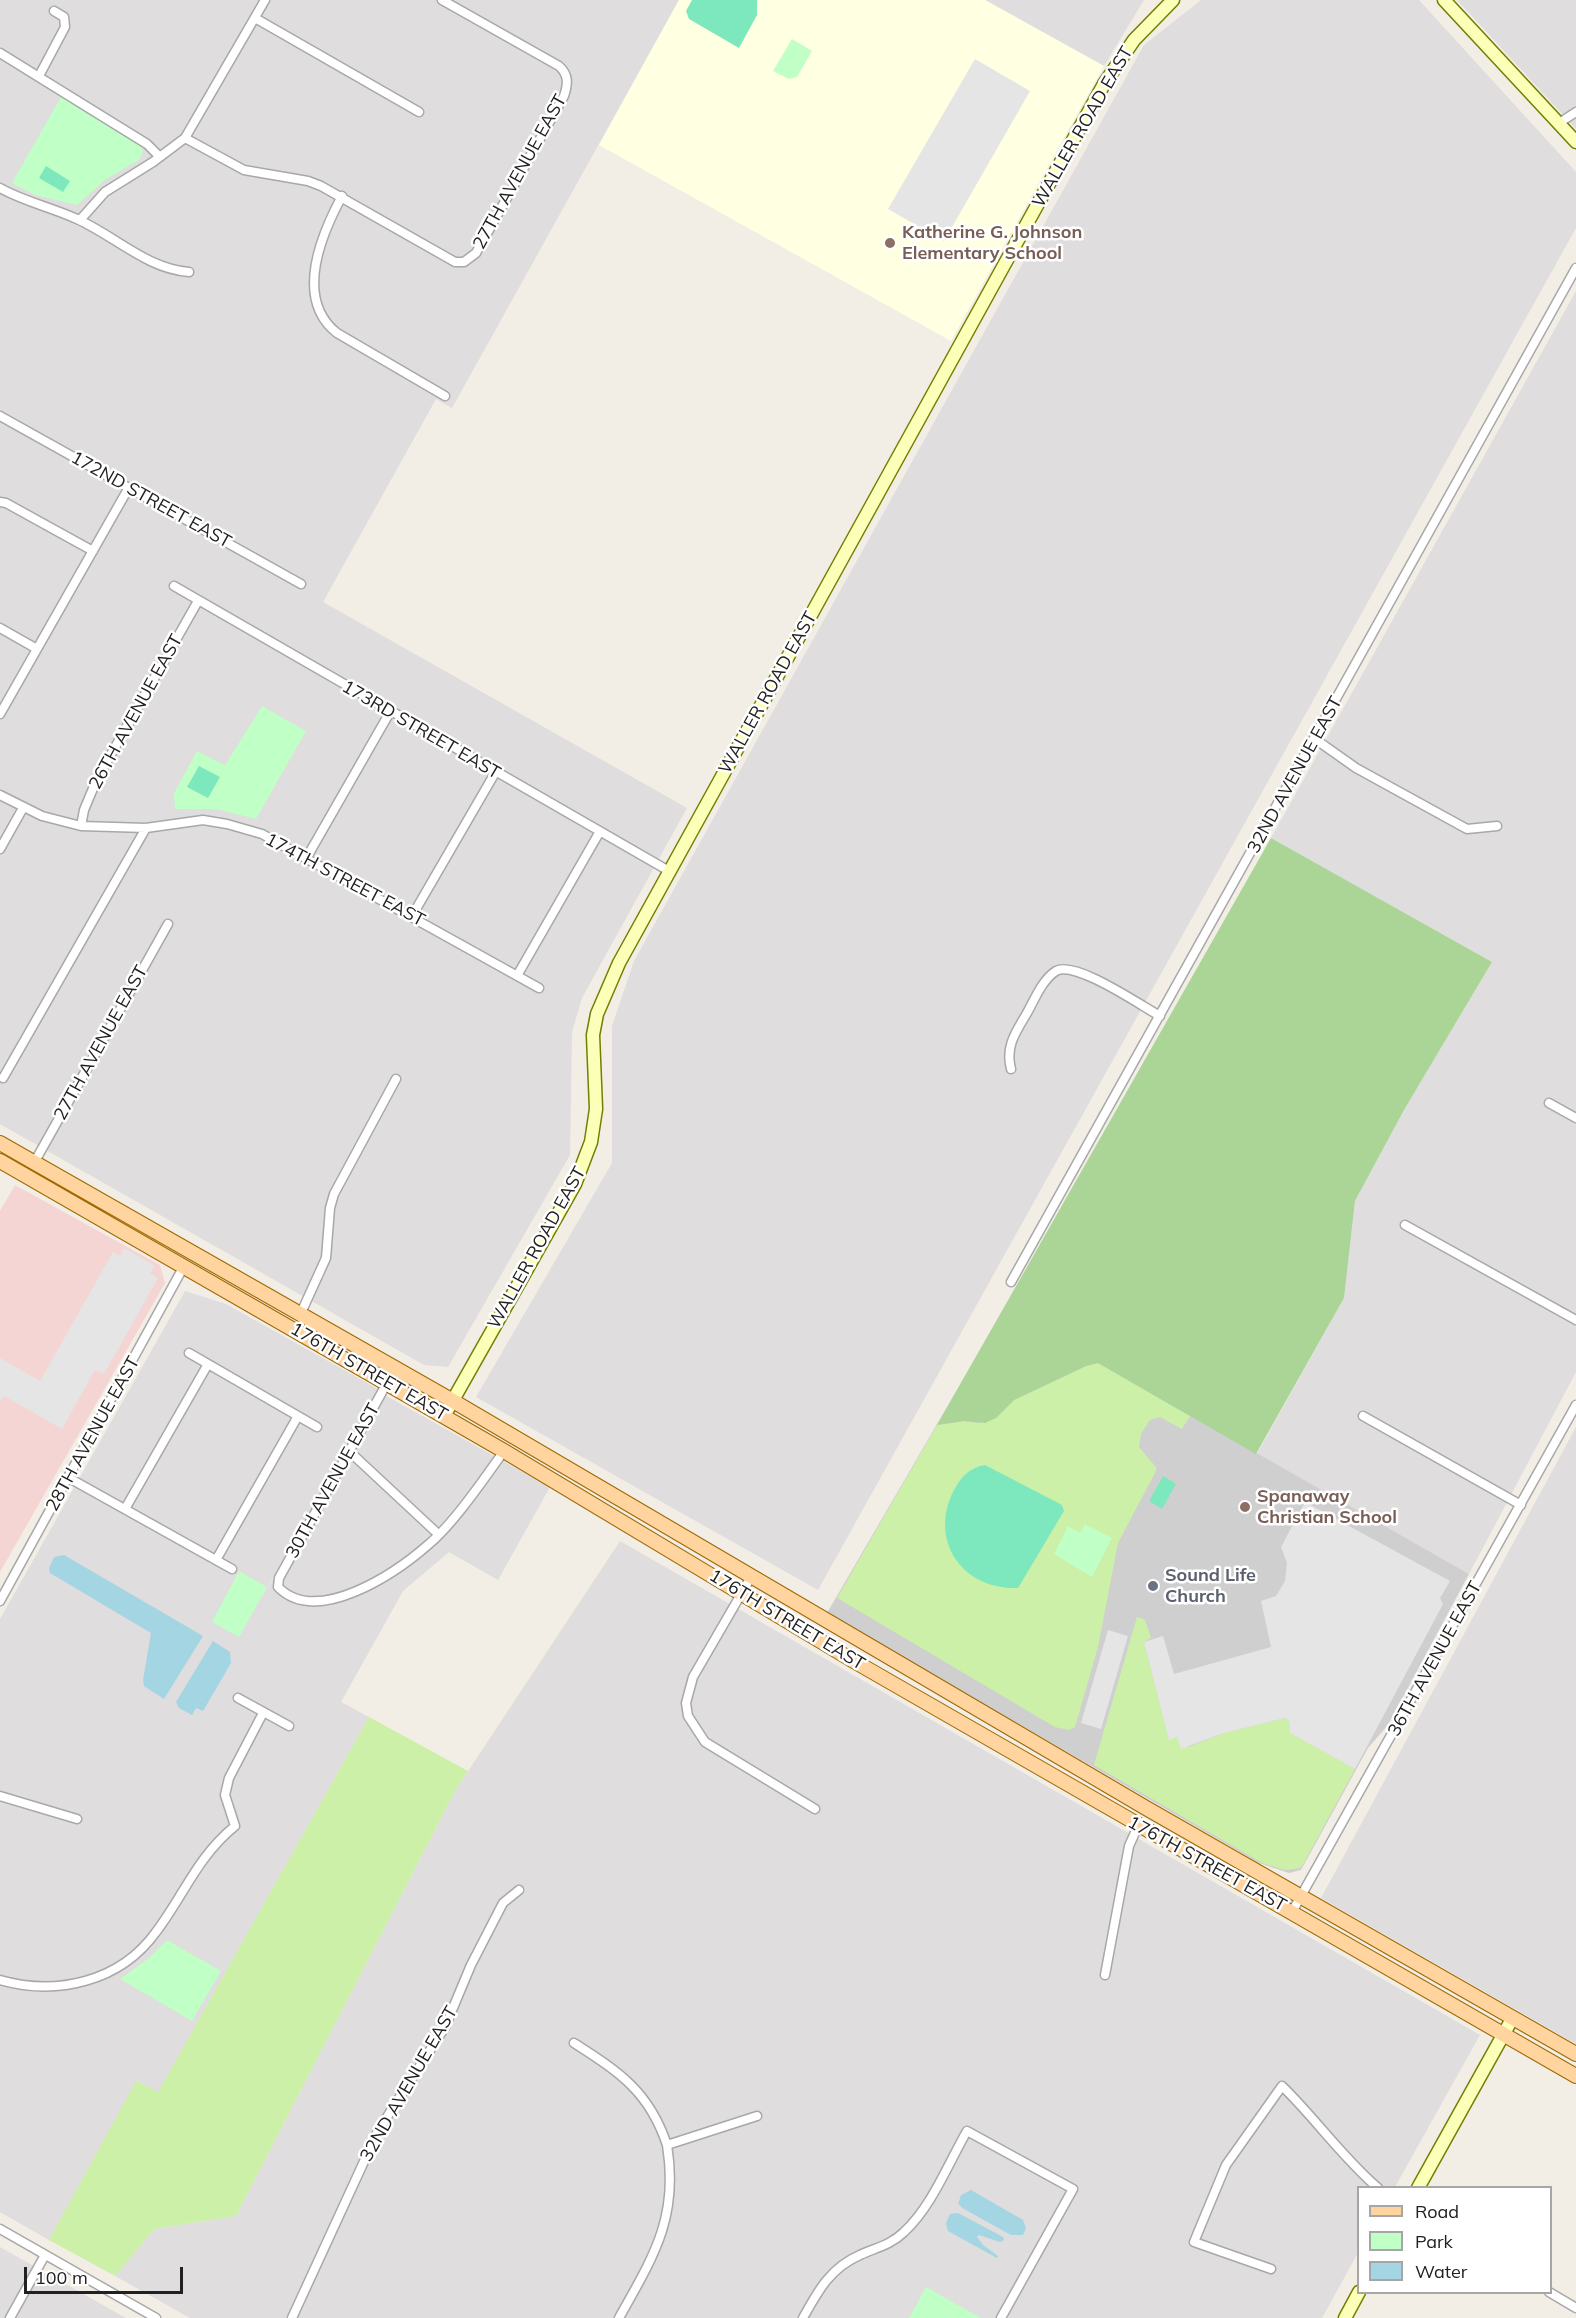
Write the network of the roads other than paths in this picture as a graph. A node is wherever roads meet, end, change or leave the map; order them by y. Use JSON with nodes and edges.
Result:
{"nodes":[{"id":1,"x":265,"y":0,"type":"edge"},
{"id":2,"x":442,"y":0,"type":"edge"},
{"id":3,"x":1173,"y":0,"type":"edge"},
{"id":4,"x":1444,"y":0,"type":"edge"},
{"id":5,"x":54,"y":11,"type":"dead end"},
{"id":6,"x":255,"y":18,"type":"junction"},
{"id":7,"x":0,"y":53,"type":"edge"},
{"id":8,"x":39,"y":76,"type":"junction"},
{"id":9,"x":419,"y":112,"type":"dead end"},
{"id":10,"x":1576,"y":112,"type":"edge"},
{"id":11,"x":1559,"y":123,"type":"junction"},
{"id":12,"x":184,"y":138,"type":"junction"},
{"id":13,"x":1576,"y":142,"type":"edge"},
{"id":14,"x":160,"y":157,"type":"junction"},
{"id":15,"x":0,"y":188,"type":"edge"},
{"id":16,"x":342,"y":196,"type":"junction"},
{"id":17,"x":80,"y":220,"type":"junction"},
{"id":18,"x":1576,"y":268,"type":"edge"},
{"id":19,"x":189,"y":272,"type":"dead end"},
{"id":20,"x":445,"y":396,"type":"dead end"},
{"id":21,"x":0,"y":416,"type":"edge"},
{"id":22,"x":128,"y":489,"type":"junction"},
{"id":23,"x":0,"y":502,"type":"edge"},
{"id":24,"x":93,"y":551,"type":"junction"},
{"id":25,"x":301,"y":584,"type":"dead end"},
{"id":26,"x":174,"y":586,"type":"dead end"},
{"id":27,"x":198,"y":601,"type":"junction"},
{"id":28,"x":0,"y":628,"type":"edge"},
{"id":29,"x":37,"y":649,"type":"junction"},
{"id":30,"x":390,"y":712,"type":"junction"},
{"id":31,"x":0,"y":714,"type":"edge"},
{"id":32,"x":1316,"y":739,"type":"junction"},
{"id":33,"x":495,"y":772,"type":"junction"},
{"id":34,"x":0,"y":795,"type":"edge"},
{"id":35,"x":23,"y":808,"type":"junction"},
{"id":36,"x":81,"y":826,"type":"junction"},
{"id":37,"x":1497,"y":826,"type":"dead end"},
{"id":38,"x":147,"y":828,"type":"junction"},
{"id":39,"x":599,"y":833,"type":"junction"},
{"id":40,"x":0,"y":849,"type":"edge"},
{"id":41,"x":307,"y":857,"type":"junction"},
{"id":42,"x":669,"y":871,"type":"junction"},
{"id":43,"x":412,"y":916,"type":"junction"},
{"id":44,"x":168,"y":924,"type":"dead end"},
{"id":45,"x":518,"y":974,"type":"junction"},
{"id":46,"x":539,"y":988,"type":"dead end"},
{"id":47,"x":1160,"y":1016,"type":"junction"},
{"id":48,"x":1011,"y":1069,"type":"dead end"},
{"id":49,"x":3,"y":1078,"type":"dead end"},
{"id":50,"x":396,"y":1079,"type":"dead end"},
{"id":51,"x":1549,"y":1103,"type":"dead end"},
{"id":52,"x":1576,"y":1118,"type":"edge"},
{"id":53,"x":0,"y":1143,"type":"edge"},
{"id":54,"x":0,"y":1161,"type":"edge"},
{"id":55,"x":34,"y":1163,"type":"junction"},
{"id":56,"x":1405,"y":1225,"type":"dead end"},
{"id":57,"x":184,"y":1266,"type":"junction"},
{"id":58,"x":1011,"y":1281,"type":"dead end"},
{"id":59,"x":255,"y":1288,"type":"junction"},
{"id":60,"x":301,"y":1313,"type":"junction"},
{"id":61,"x":1576,"y":1320,"type":"edge"},
{"id":62,"x":189,"y":1353,"type":"dead end"},
{"id":63,"x":208,"y":1364,"type":"junction"},
{"id":64,"x":387,"y":1383,"type":"junction"},
{"id":65,"x":453,"y":1401,"type":"junction"},
{"id":66,"x":1576,"y":1405,"type":"edge"},
{"id":67,"x":298,"y":1416,"type":"junction"},
{"id":68,"x":444,"y":1416,"type":"junction"},
{"id":69,"x":1363,"y":1416,"type":"dead end"},
{"id":70,"x":317,"y":1427,"type":"dead end"},
{"id":71,"x":504,"y":1451,"type":"junction"},
{"id":72,"x":350,"y":1452,"type":"junction"},
{"id":73,"x":69,"y":1478,"type":"junction"},
{"id":74,"x":1521,"y":1505,"type":"junction"},
{"id":75,"x":125,"y":1509,"type":"junction"},
{"id":76,"x":438,"y":1534,"type":"junction"},
{"id":77,"x":216,"y":1560,"type":"junction"},
{"id":78,"x":232,"y":1569,"type":"dead end"},
{"id":79,"x":751,"y":1577,"type":"junction"},
{"id":80,"x":742,"y":1592,"type":"junction"},
{"id":81,"x":0,"y":1601,"type":"edge"},
{"id":82,"x":238,"y":1698,"type":"dead end"},
{"id":83,"x":263,"y":1713,"type":"junction"},
{"id":84,"x":289,"y":1726,"type":"dead end"},
{"id":85,"x":0,"y":1796,"type":"edge"},
{"id":86,"x":815,"y":1809,"type":"dead end"},
{"id":87,"x":77,"y":1819,"type":"dead end"},
{"id":88,"x":1138,"y":1826,"type":"junction"},
{"id":89,"x":519,"y":1890,"type":"dead end"},
{"id":90,"x":1301,"y":1897,"type":"junction"},
{"id":91,"x":1292,"y":1912,"type":"junction"},
{"id":92,"x":1105,"y":1975,"type":"dead end"},
{"id":93,"x":0,"y":1980,"type":"edge"},
{"id":94,"x":1512,"y":2019,"type":"junction"},
{"id":95,"x":1503,"y":2035,"type":"junction"},
{"id":96,"x":574,"y":2043,"type":"dead end"},
{"id":97,"x":1576,"y":2054,"type":"edge"},
{"id":98,"x":1576,"y":2076,"type":"edge"},
{"id":99,"x":757,"y":2116,"type":"dead end"},
{"id":100,"x":667,"y":2145,"type":"junction"},
{"id":101,"x":1377,"y":2186,"type":"edge"},
{"id":102,"x":1419,"y":2186,"type":"edge"},
{"id":103,"x":0,"y":2229,"type":"edge"},
{"id":104,"x":45,"y":2255,"type":"junction"},
{"id":105,"x":1272,"y":2269,"type":"dead end"},
{"id":106,"x":1358,"y":2294,"type":"edge"},
{"id":107,"x":1552,"y":2294,"type":"edge"},
{"id":108,"x":1576,"y":2308,"type":"edge"},
{"id":109,"x":10,"y":2318,"type":"edge"},
{"id":110,"x":156,"y":2318,"type":"edge"},
{"id":111,"x":292,"y":2318,"type":"edge"},
{"id":112,"x":619,"y":2318,"type":"edge"},
{"id":113,"x":803,"y":2318,"type":"edge"},
{"id":114,"x":1001,"y":2318,"type":"edge"},
{"id":115,"x":1345,"y":2318,"type":"edge"}],
"edges":[{"from":1,"to":6,"type":"street"},
{"from":2,"to":16,"type":"street","name":"27TH AVENUE EAST"},
{"from":3,"to":42,"type":"street","name":"WALLER ROAD EAST"},
{"from":4,"to":11,"type":"street"},
{"from":5,"to":8,"type":"street"},
{"from":6,"to":9,"type":"street"},
{"from":6,"to":12,"type":"street"},
{"from":7,"to":8,"type":"street"},
{"from":8,"to":14,"type":"street"},
{"from":10,"to":11,"type":"street"},
{"from":11,"to":13,"type":"street"},
{"from":12,"to":14,"type":"street"},
{"from":12,"to":16,"type":"street"},
{"from":14,"to":17,"type":"street"},
{"from":15,"to":17,"type":"street"},
{"from":16,"to":20,"type":"street"},
{"from":17,"to":19,"type":"street"},
{"from":18,"to":32,"type":"street","name":"32ND AVENUE EAST"},
{"from":21,"to":22,"type":"street","name":"172ND STREET EAST"},
{"from":22,"to":24,"type":"street"},
{"from":22,"to":25,"type":"street","name":"172ND STREET EAST"},
{"from":23,"to":24,"type":"street"},
{"from":24,"to":29,"type":"street"},
{"from":26,"to":27,"type":"street","name":"173RD STREET EAST"},
{"from":27,"to":30,"type":"street","name":"173RD STREET EAST"},
{"from":27,"to":36,"type":"street","name":"26TH AVENUE EAST"},
{"from":28,"to":29,"type":"street"},
{"from":29,"to":31,"type":"street"},
{"from":30,"to":33,"type":"street","name":"173RD STREET EAST"},
{"from":30,"to":41,"type":"street"},
{"from":32,"to":37,"type":"street"},
{"from":32,"to":47,"type":"street","name":"32ND AVENUE EAST"},
{"from":33,"to":39,"type":"street","name":"173RD STREET EAST"},
{"from":33,"to":43,"type":"street"},
{"from":34,"to":35,"type":"street","name":"174TH STREET EAST"},
{"from":35,"to":36,"type":"street","name":"174TH STREET EAST"},
{"from":35,"to":40,"type":"street"},
{"from":36,"to":38,"type":"street","name":"174TH STREET EAST"},
{"from":38,"to":41,"type":"street","name":"174TH STREET EAST"},
{"from":38,"to":49,"type":"street"},
{"from":39,"to":42,"type":"street","name":"173RD STREET EAST"},
{"from":39,"to":45,"type":"street"},
{"from":41,"to":43,"type":"street","name":"174TH STREET EAST"},
{"from":42,"to":65,"type":"street","name":"WALLER ROAD EAST"},
{"from":43,"to":45,"type":"street","name":"174TH STREET EAST"},
{"from":44,"to":55,"type":"street","name":"27TH AVENUE EAST"},
{"from":45,"to":46,"type":"street","name":"174TH STREET EAST"},
{"from":47,"to":48,"type":"street"},
{"from":47,"to":58,"type":"street","name":"32ND AVENUE EAST"},
{"from":50,"to":60,"type":"street"},
{"from":51,"to":52,"type":"street"},
{"from":53,"to":55,"type":"main road","name":"176TH STREET EAST"},
{"from":54,"to":57,"type":"main road","name":"176TH STREET EAST"},
{"from":55,"to":59,"type":"main road","name":"176TH STREET EAST"},
{"from":56,"to":61,"type":"street"},
{"from":57,"to":59,"type":"main road"},
{"from":57,"to":64,"type":"main road","name":"176TH STREET EAST"},
{"from":57,"to":73,"type":"street","name":"28TH AVENUE EAST"},
{"from":59,"to":60,"type":"main road","name":"176TH STREET EAST"},
{"from":60,"to":65,"type":"main road","name":"176TH STREET EAST"},
{"from":62,"to":63,"type":"street"},
{"from":63,"to":67,"type":"street"},
{"from":63,"to":75,"type":"street"},
{"from":64,"to":68,"type":"main road","name":"176TH STREET EAST"},
{"from":64,"to":72,"type":"street","name":"30TH AVENUE EAST"},
{"from":65,"to":68,"type":"street","name":"WALLER ROAD EAST"},
{"from":65,"to":79,"type":"main road","name":"176TH STREET EAST"},
{"from":66,"to":74,"type":"street","name":"36TH AVENUE EAST"},
{"from":67,"to":70,"type":"street"},
{"from":67,"to":77,"type":"street"},
{"from":68,"to":71,"type":"main road","name":"176TH STREET EAST"},
{"from":69,"to":74,"type":"street"},
{"from":71,"to":76,"type":"street"},
{"from":71,"to":80,"type":"main road","name":"176TH STREET EAST"},
{"from":72,"to":76,"type":"street"},
{"from":72,"to":76,"type":"street","name":"30TH AVENUE EAST"},
{"from":73,"to":75,"type":"street"},
{"from":73,"to":81,"type":"street","name":"28TH AVENUE EAST"},
{"from":74,"to":90,"type":"street","name":"36TH AVENUE EAST"},
{"from":75,"to":77,"type":"street"},
{"from":77,"to":78,"type":"street"},
{"from":79,"to":80,"type":"street"},
{"from":79,"to":90,"type":"main road","name":"176TH STREET EAST"},
{"from":80,"to":86,"type":"street"},
{"from":80,"to":88,"type":"main road","name":"176TH STREET EAST"},
{"from":82,"to":83,"type":"street"},
{"from":83,"to":84,"type":"street"},
{"from":83,"to":93,"type":"street"},
{"from":85,"to":87,"type":"street"},
{"from":88,"to":91,"type":"main road","name":"176TH STREET EAST"},
{"from":88,"to":92,"type":"street"},
{"from":89,"to":111,"type":"street","name":"32ND AVENUE EAST"},
{"from":90,"to":91,"type":"street","name":"36TH AVENUE EAST"},
{"from":90,"to":94,"type":"main road","name":"176TH STREET EAST"},
{"from":91,"to":95,"type":"main road","name":"176TH STREET EAST"},
{"from":94,"to":95,"type":"street"},
{"from":94,"to":97,"type":"main road","name":"176TH STREET EAST"},
{"from":95,"to":98,"type":"main road","name":"176TH STREET EAST"},
{"from":95,"to":102,"type":"street"},
{"from":96,"to":100,"type":"street"},
{"from":99,"to":100,"type":"street"},
{"from":100,"to":112,"type":"street"},
{"from":101,"to":105,"type":"street"},
{"from":103,"to":104,"type":"street"},
{"from":104,"to":109,"type":"street"},
{"from":104,"to":110,"type":"street"},
{"from":106,"to":115,"type":"street"},
{"from":107,"to":108,"type":"street"},
{"from":113,"to":114,"type":"street"}]}
